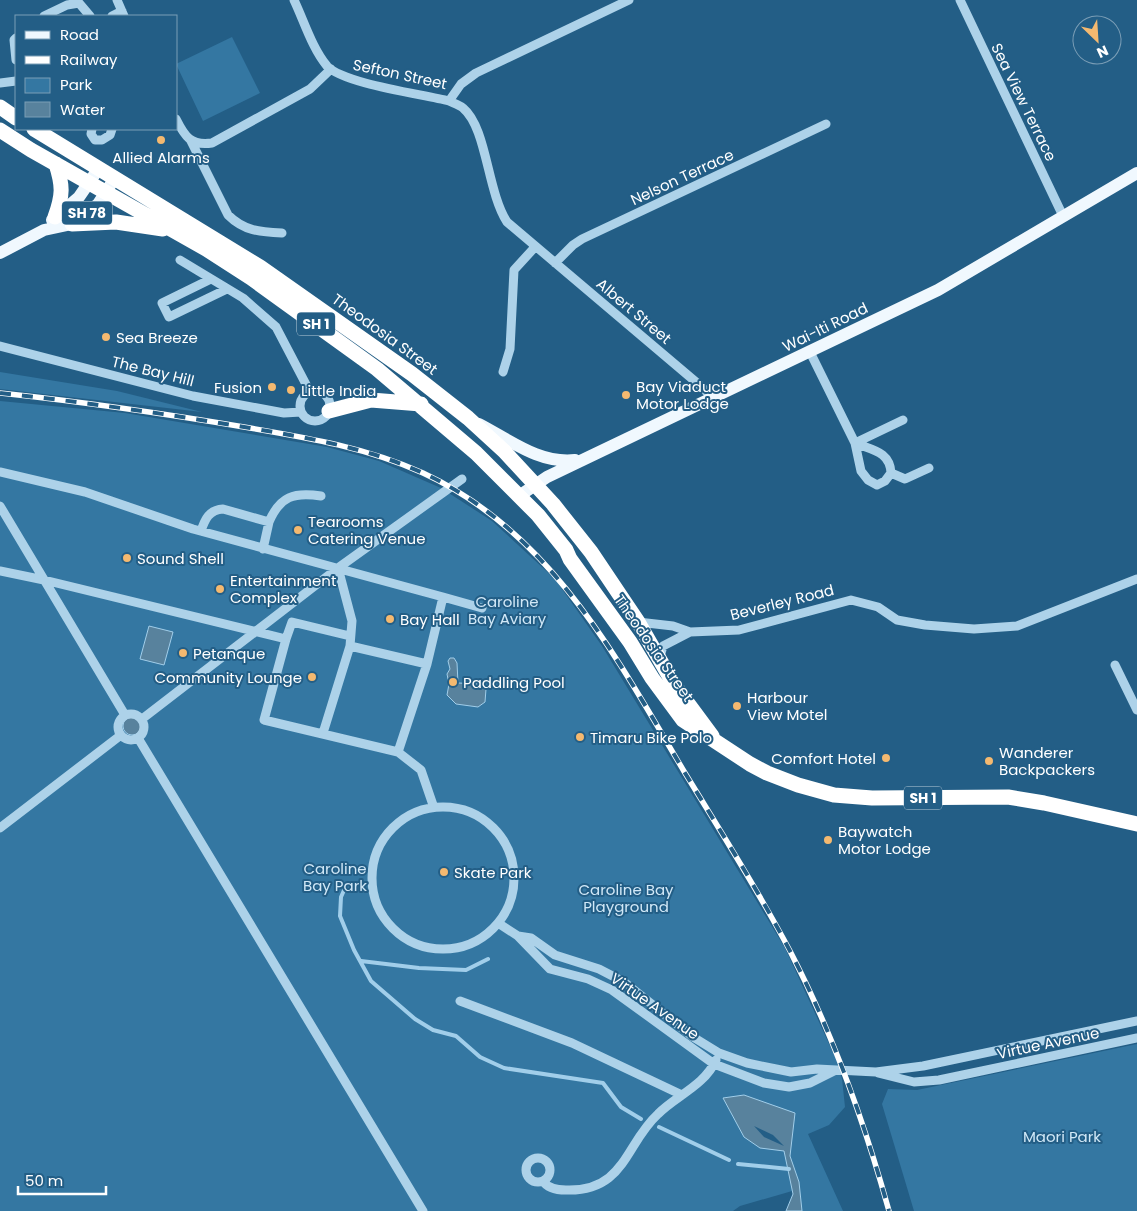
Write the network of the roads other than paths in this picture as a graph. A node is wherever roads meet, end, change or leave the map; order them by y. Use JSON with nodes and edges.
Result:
{"nodes":[{"id":1,"x":117,"y":0,"type":"edge"},
{"id":2,"x":294,"y":0,"type":"edge"},
{"id":3,"x":629,"y":0,"type":"edge"},
{"id":4,"x":960,"y":0,"type":"edge"},
{"id":5,"x":123,"y":14,"type":"edge"},
{"id":6,"x":46,"y":15,"type":"edge"},
{"id":7,"x":89,"y":15,"type":"edge"},
{"id":8,"x":331,"y":69,"type":"junction"},
{"id":9,"x":15,"y":81,"type":"edge"},
{"id":10,"x":0,"y":83,"type":"edge"},
{"id":11,"x":449,"y":101,"type":"junction"},
{"id":12,"x":0,"y":106,"type":"edge"},
{"id":13,"x":15,"y":117,"type":"edge"},
{"id":14,"x":178,"y":123,"type":"edge"},
{"id":15,"x":826,"y":124,"type":"dead end"},
{"id":16,"x":37,"y":130,"type":"edge"},
{"id":17,"x":92,"y":130,"type":"edge"},
{"id":18,"x":112,"y":130,"type":"edge"},
{"id":19,"x":2,"y":132,"type":"edge"},
{"id":20,"x":54,"y":135,"type":"edge"},
{"id":21,"x":191,"y":141,"type":"junction"},
{"id":22,"x":56,"y":164,"type":"junction"},
{"id":23,"x":99,"y":168,"type":"junction"},
{"id":24,"x":1137,"y":173,"type":"edge"},
{"id":25,"x":115,"y":176,"type":"junction"},
{"id":26,"x":90,"y":183,"type":"junction"},
{"id":27,"x":107,"y":191,"type":"junction"},
{"id":28,"x":1063,"y":216,"type":"junction"},
{"id":29,"x":55,"y":217,"type":"junction"},
{"id":30,"x":72,"y":224,"type":"junction"},
{"id":31,"x":44,"y":230,"type":"junction"},
{"id":32,"x":175,"y":230,"type":"junction"},
{"id":33,"x":282,"y":233,"type":"dead end"},
{"id":34,"x":535,"y":247,"type":"junction"},
{"id":35,"x":0,"y":254,"type":"edge"},
{"id":36,"x":180,"y":260,"type":"dead end"},
{"id":37,"x":555,"y":263,"type":"junction"},
{"id":38,"x":211,"y":279,"type":"junction"},
{"id":39,"x":227,"y":289,"type":"junction"},
{"id":40,"x":0,"y":346,"type":"edge"},
{"id":41,"x":810,"y":352,"type":"junction"},
{"id":42,"x":503,"y":372,"type":"dead end"},
{"id":43,"x":310,"y":392,"type":"junction"},
{"id":44,"x":712,"y":399,"type":"junction"},
{"id":45,"x":421,"y":404,"type":"junction"},
{"id":46,"x":330,"y":411,"type":"junction"},
{"id":47,"x":301,"y":412,"type":"junction"},
{"id":48,"x":468,"y":418,"type":"junction"},
{"id":49,"x":903,"y":420,"type":"dead end"},
{"id":50,"x":855,"y":444,"type":"junction"},
{"id":51,"x":586,"y":459,"type":"junction"},
{"id":52,"x":929,"y":468,"type":"dead end"},
{"id":53,"x":0,"y":472,"type":"edge"},
{"id":54,"x":891,"y":473,"type":"junction"},
{"id":55,"x":462,"y":479,"type":"dead end"},
{"id":56,"x":535,"y":484,"type":"junction"},
{"id":57,"x":321,"y":496,"type":"dead end"},
{"id":58,"x":519,"y":496,"type":"junction"},
{"id":59,"x":0,"y":506,"type":"edge"},
{"id":60,"x":269,"y":522,"type":"junction"},
{"id":61,"x":201,"y":531,"type":"junction"},
{"id":62,"x":263,"y":548,"type":"junction"},
{"id":63,"x":338,"y":568,"type":"junction"},
{"id":64,"x":0,"y":571,"type":"edge"},
{"id":65,"x":1137,"y":579,"type":"edge"},
{"id":66,"x":44,"y":580,"type":"junction"},
{"id":67,"x":443,"y":597,"type":"junction"},
{"id":68,"x":482,"y":608,"type":"dead end"},
{"id":69,"x":638,"y":622,"type":"junction"},
{"id":70,"x":255,"y":632,"type":"junction"},
{"id":71,"x":690,"y":632,"type":"junction"},
{"id":72,"x":350,"y":636,"type":"junction"},
{"id":73,"x":286,"y":639,"type":"junction"},
{"id":74,"x":350,"y":646,"type":"junction"},
{"id":75,"x":659,"y":660,"type":"junction"},
{"id":76,"x":427,"y":664,"type":"junction"},
{"id":77,"x":1115,"y":665,"type":"dead end"},
{"id":78,"x":1137,"y":710,"type":"edge"},
{"id":79,"x":124,"y":715,"type":"junction"},
{"id":80,"x":142,"y":719,"type":"junction"},
{"id":81,"x":323,"y":733,"type":"junction"},
{"id":82,"x":121,"y":735,"type":"junction"},
{"id":83,"x":138,"y":738,"type":"junction"},
{"id":84,"x":718,"y":743,"type":"junction"},
{"id":85,"x":398,"y":752,"type":"junction"},
{"id":86,"x":433,"y":806,"type":"junction"},
{"id":87,"x":1137,"y":824,"type":"edge"},
{"id":88,"x":0,"y":828,"type":"edge"},
{"id":89,"x":498,"y":923,"type":"junction"},
{"id":90,"x":518,"y":936,"type":"junction"},
{"id":91,"x":460,"y":1000,"type":"dead end"},
{"id":92,"x":1137,"y":1021,"type":"edge"},
{"id":93,"x":1137,"y":1038,"type":"edge"},
{"id":94,"x":719,"y":1052,"type":"junction"},
{"id":95,"x":714,"y":1064,"type":"junction"},
{"id":96,"x":834,"y":1071,"type":"junction"},
{"id":97,"x":876,"y":1072,"type":"junction"},
{"id":98,"x":682,"y":1095,"type":"junction"},
{"id":99,"x":543,"y":1181,"type":"dead end"},
{"id":100,"x":423,"y":1211,"type":"edge"}],
"edges":[{"from":1,"to":5,"type":"street"},
{"from":2,"to":8,"type":"street"},
{"from":3,"to":11,"type":"street","name":"Sefton Street"},
{"from":4,"to":28,"type":"street","name":"Sea View Terrace"},
{"from":6,"to":7,"type":"street"},
{"from":8,"to":11,"type":"street","name":"Sefton Street"},
{"from":8,"to":21,"type":"street","name":"Sefton Street"},
{"from":9,"to":10,"type":"street"},
{"from":11,"to":34,"type":"street","name":"Albert Street"},
{"from":12,"to":13,"type":"highway"},
{"from":14,"to":21,"type":"street"},
{"from":15,"to":37,"type":"street","name":"Nelson Terrace"},
{"from":16,"to":20,"type":"highway","name":"Theodosia Street","number":"SH 1"},
{"from":17,"to":18,"type":"street"},
{"from":19,"to":22,"type":"highway","name":"Theodosia Street","number":"SH 1"},
{"from":20,"to":23,"type":"highway","name":"Theodosia Street","number":"SH 1"},
{"from":21,"to":33,"type":"street"},
{"from":22,"to":26,"type":"highway","name":"Theodosia Street","number":"SH 1"},
{"from":22,"to":29,"type":"highway"},
{"from":23,"to":25,"type":"highway","name":"Theodosia Street","number":"SH 1"},
{"from":23,"to":26,"type":"main road","number":"SH 78"},
{"from":24,"to":28,"type":"main road","name":"Wai-Iti Road"},
{"from":25,"to":27,"type":"main road","number":"SH 78"},
{"from":25,"to":48,"type":"highway","name":"Theodosia Street","number":"SH 1"},
{"from":26,"to":27,"type":"highway","name":"Theodosia Street","number":"SH 1"},
{"from":26,"to":29,"type":"main road","number":"SH 78"},
{"from":27,"to":30,"type":"main road","number":"SH 78"},
{"from":27,"to":32,"type":"highway","name":"Theodosia Street","number":"SH 1"},
{"from":28,"to":41,"type":"main road","name":"Wai-Iti Road"},
{"from":29,"to":31,"type":"main road","number":"SH 78"},
{"from":30,"to":31,"type":"main road","number":"SH 78"},
{"from":30,"to":32,"type":"highway"},
{"from":31,"to":35,"type":"main road","number":"SH 78"},
{"from":32,"to":45,"type":"highway","name":"Theodosia Street","number":"SH 1"},
{"from":34,"to":37,"type":"street","name":"Albert Street"},
{"from":34,"to":42,"type":"street"},
{"from":36,"to":38,"type":"street"},
{"from":37,"to":44,"type":"street","name":"Albert Street"},
{"from":38,"to":39,"type":"street"},
{"from":38,"to":39,"type":"street"},
{"from":39,"to":43,"type":"street"},
{"from":40,"to":47,"type":"street","name":"The Bay Hill"},
{"from":41,"to":44,"type":"main road","name":"Wai-Iti Road"},
{"from":41,"to":50,"type":"street"},
{"from":43,"to":46,"type":"street"},
{"from":43,"to":47,"type":"street"},
{"from":44,"to":51,"type":"main road","name":"Wai-Iti Road"},
{"from":45,"to":46,"type":"highway"},
{"from":45,"to":58,"type":"highway","name":"Theodosia Street","number":"SH 1"},
{"from":46,"to":47,"type":"street","name":"The Bay Hill"},
{"from":48,"to":51,"type":"main road"},
{"from":48,"to":56,"type":"highway","name":"Theodosia Street","number":"SH 1"},
{"from":49,"to":50,"type":"street"},
{"from":50,"to":54,"type":"street"},
{"from":50,"to":54,"type":"street"},
{"from":51,"to":56,"type":"main road","name":"Wai-Iti Road"},
{"from":52,"to":54,"type":"street"},
{"from":53,"to":61,"type":"street"},
{"from":55,"to":63,"type":"street"},
{"from":56,"to":58,"type":"main road","name":"Wai-Iti Road"},
{"from":56,"to":69,"type":"highway","name":"Theodosia Street","number":"SH 1"},
{"from":57,"to":60,"type":"street"},
{"from":58,"to":84,"type":"highway","name":"Theodosia Street","number":"SH 1"},
{"from":59,"to":66,"type":"street"},
{"from":60,"to":61,"type":"street"},
{"from":60,"to":62,"type":"street"},
{"from":61,"to":62,"type":"street"},
{"from":62,"to":63,"type":"street"},
{"from":63,"to":67,"type":"street"},
{"from":63,"to":70,"type":"street"},
{"from":63,"to":72,"type":"street"},
{"from":64,"to":66,"type":"street"},
{"from":65,"to":71,"type":"street","name":"Beverley Road"},
{"from":66,"to":70,"type":"street"},
{"from":66,"to":79,"type":"street"},
{"from":67,"to":68,"type":"street"},
{"from":67,"to":76,"type":"street"},
{"from":69,"to":71,"type":"street","name":"Beverley Road"},
{"from":69,"to":75,"type":"highway","name":"Theodosia Street","number":"SH 1"},
{"from":70,"to":73,"type":"street"},
{"from":70,"to":80,"type":"street"},
{"from":71,"to":75,"type":"street","name":"Beverley Road"},
{"from":72,"to":73,"type":"street"},
{"from":72,"to":74,"type":"street"},
{"from":73,"to":81,"type":"street"},
{"from":74,"to":76,"type":"street"},
{"from":74,"to":81,"type":"street"},
{"from":75,"to":84,"type":"highway","name":"Theodosia Street","number":"SH 1"},
{"from":76,"to":85,"type":"street"},
{"from":77,"to":78,"type":"street"},
{"from":79,"to":80,"type":"street"},
{"from":79,"to":82,"type":"street"},
{"from":80,"to":83,"type":"street"},
{"from":81,"to":85,"type":"street"},
{"from":82,"to":83,"type":"street"},
{"from":82,"to":88,"type":"street"},
{"from":83,"to":100,"type":"street"},
{"from":84,"to":87,"type":"highway","number":"SH 1"},
{"from":85,"to":86,"type":"street"},
{"from":86,"to":89,"type":"street"},
{"from":86,"to":89,"type":"street"},
{"from":89,"to":90,"type":"street"},
{"from":90,"to":94,"type":"street","name":"Virtue Avenue"},
{"from":90,"to":95,"type":"street","name":"Virtue Avenue"},
{"from":91,"to":98,"type":"street"},
{"from":92,"to":97,"type":"street","name":"Virtue Avenue"},
{"from":93,"to":97,"type":"street","name":"Virtue Avenue"},
{"from":94,"to":95,"type":"street"},
{"from":94,"to":96,"type":"street","name":"Virtue Avenue"},
{"from":95,"to":96,"type":"street","name":"Virtue Avenue"},
{"from":95,"to":98,"type":"street"},
{"from":96,"to":97,"type":"street","name":"Virtue Avenue"},
{"from":98,"to":99,"type":"street"}]}
